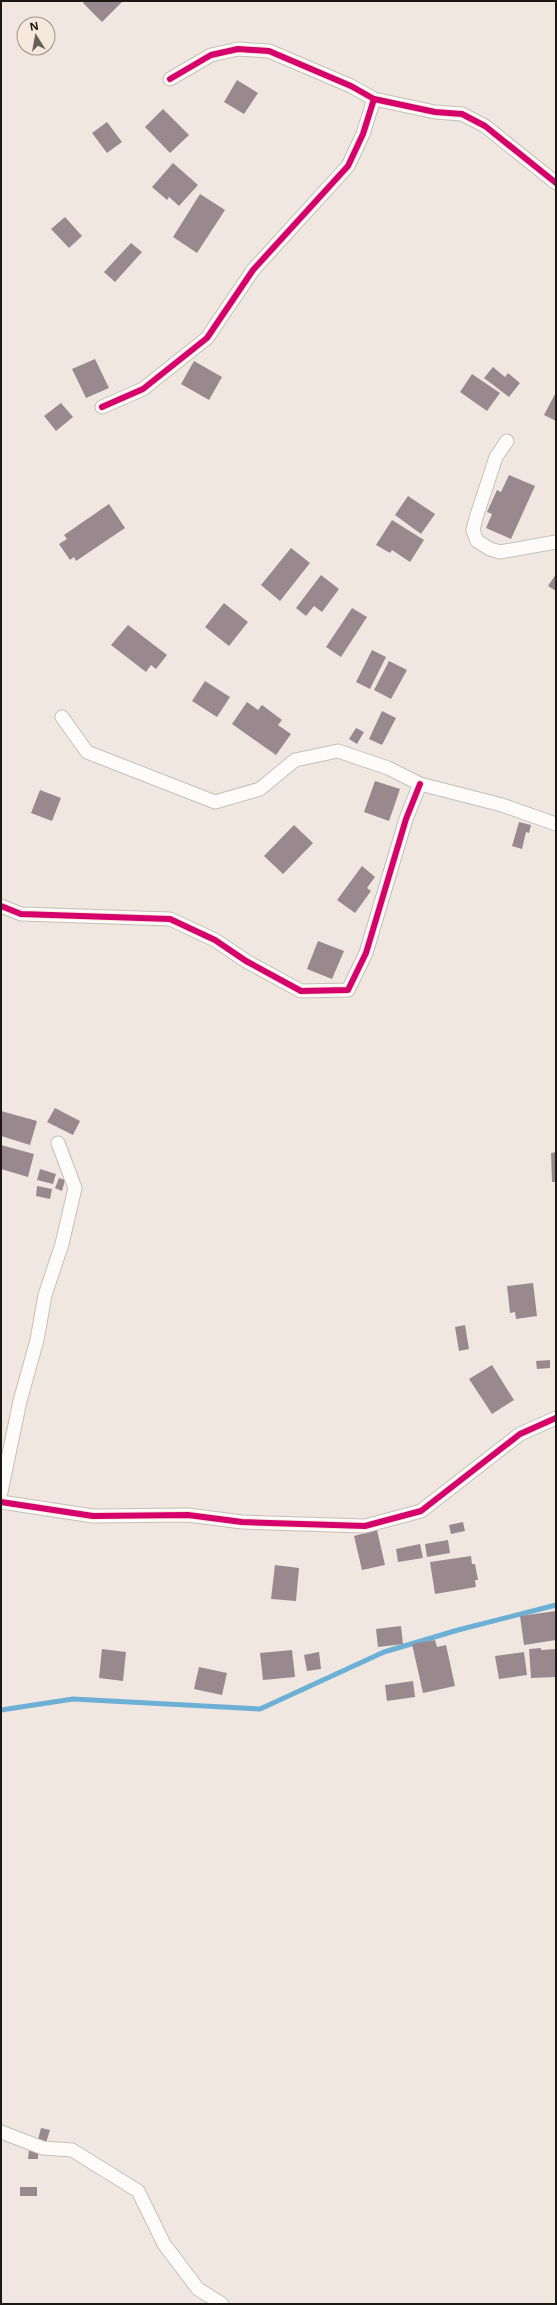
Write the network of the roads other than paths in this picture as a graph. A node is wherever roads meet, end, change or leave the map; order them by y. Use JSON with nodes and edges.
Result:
{"nodes":[{"id":1,"x":170,"y":79,"type":"dead end"},
{"id":2,"x":374,"y":99,"type":"junction"},
{"id":3,"x":556,"y":183,"type":"edge"},
{"id":4,"x":102,"y":407,"type":"dead end"},
{"id":5,"x":507,"y":440,"type":"dead end"},
{"id":6,"x":556,"y":542,"type":"edge"},
{"id":7,"x":62,"y":716,"type":"dead end"},
{"id":8,"x":420,"y":784,"type":"junction"},
{"id":9,"x":556,"y":824,"type":"edge"},
{"id":10,"x":1,"y":906,"type":"edge"},
{"id":11,"x":58,"y":1143,"type":"dead end"},
{"id":12,"x":556,"y":1418,"type":"edge"},
{"id":13,"x":1,"y":1492,"type":"edge"},
{"id":14,"x":1,"y":1502,"type":"edge"},
{"id":15,"x":1,"y":2132,"type":"edge"},
{"id":16,"x":222,"y":2304,"type":"edge"}],
"edges":[{"from":1,"to":2,"type":"street"},
{"from":2,"to":3,"type":"street"},
{"from":2,"to":4,"type":"street"},
{"from":5,"to":6,"type":"street"},
{"from":7,"to":8,"type":"street"},
{"from":8,"to":9,"type":"street"},
{"from":8,"to":10,"type":"street"},
{"from":11,"to":13,"type":"street"},
{"from":12,"to":14,"type":"street"},
{"from":15,"to":16,"type":"street"}]}
